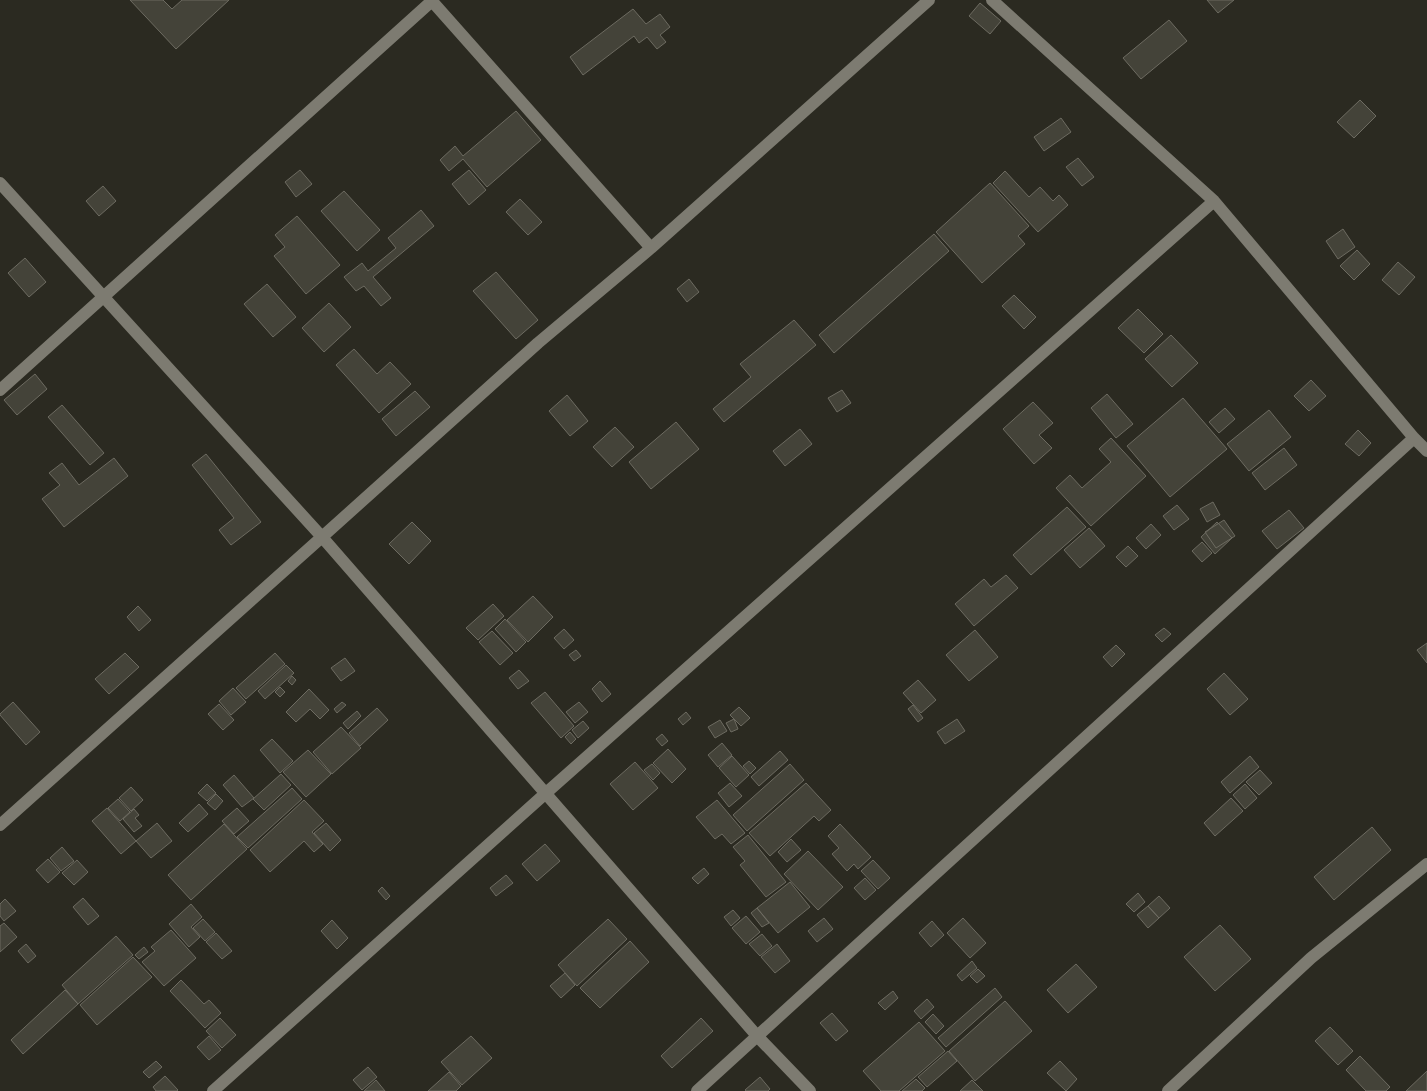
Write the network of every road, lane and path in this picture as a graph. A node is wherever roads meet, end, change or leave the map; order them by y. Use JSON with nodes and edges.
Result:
{"nodes":[{"id":1,"x":432,"y":0,"type":"edge"},
{"id":2,"x":929,"y":0,"type":"edge"},
{"id":3,"x":992,"y":0,"type":"edge"},
{"id":4,"x":0,"y":183,"type":"edge"},
{"id":5,"x":1214,"y":201,"type":"junction"},
{"id":6,"x":651,"y":248,"type":"junction"},
{"id":7,"x":104,"y":297,"type":"junction"},
{"id":8,"x":0,"y":390,"type":"edge"},
{"id":9,"x":1414,"y":438,"type":"junction"},
{"id":10,"x":1427,"y":451,"type":"edge"},
{"id":11,"x":322,"y":537,"type":"junction"},
{"id":12,"x":546,"y":794,"type":"junction"},
{"id":13,"x":0,"y":825,"type":"edge"},
{"id":14,"x":1427,"y":864,"type":"edge"},
{"id":15,"x":758,"y":1037,"type":"junction"},
{"id":16,"x":213,"y":1091,"type":"edge"},
{"id":17,"x":697,"y":1091,"type":"edge"},
{"id":18,"x":810,"y":1091,"type":"edge"},
{"id":19,"x":1168,"y":1091,"type":"edge"}],
"edges":[{"from":1,"to":6,"type":"street"},
{"from":1,"to":7,"type":"street"},
{"from":2,"to":6,"type":"street"},
{"from":3,"to":5,"type":"street"},
{"from":4,"to":7,"type":"street"},
{"from":5,"to":9,"type":"street"},
{"from":5,"to":12,"type":"street"},
{"from":6,"to":11,"type":"street"},
{"from":7,"to":8,"type":"street"},
{"from":7,"to":11,"type":"street"},
{"from":9,"to":10,"type":"street"},
{"from":9,"to":15,"type":"street"},
{"from":11,"to":12,"type":"street"},
{"from":11,"to":13,"type":"street"},
{"from":12,"to":15,"type":"street"},
{"from":12,"to":16,"type":"street"},
{"from":14,"to":19,"type":"street"},
{"from":15,"to":17,"type":"street"},
{"from":15,"to":18,"type":"street"}]}
